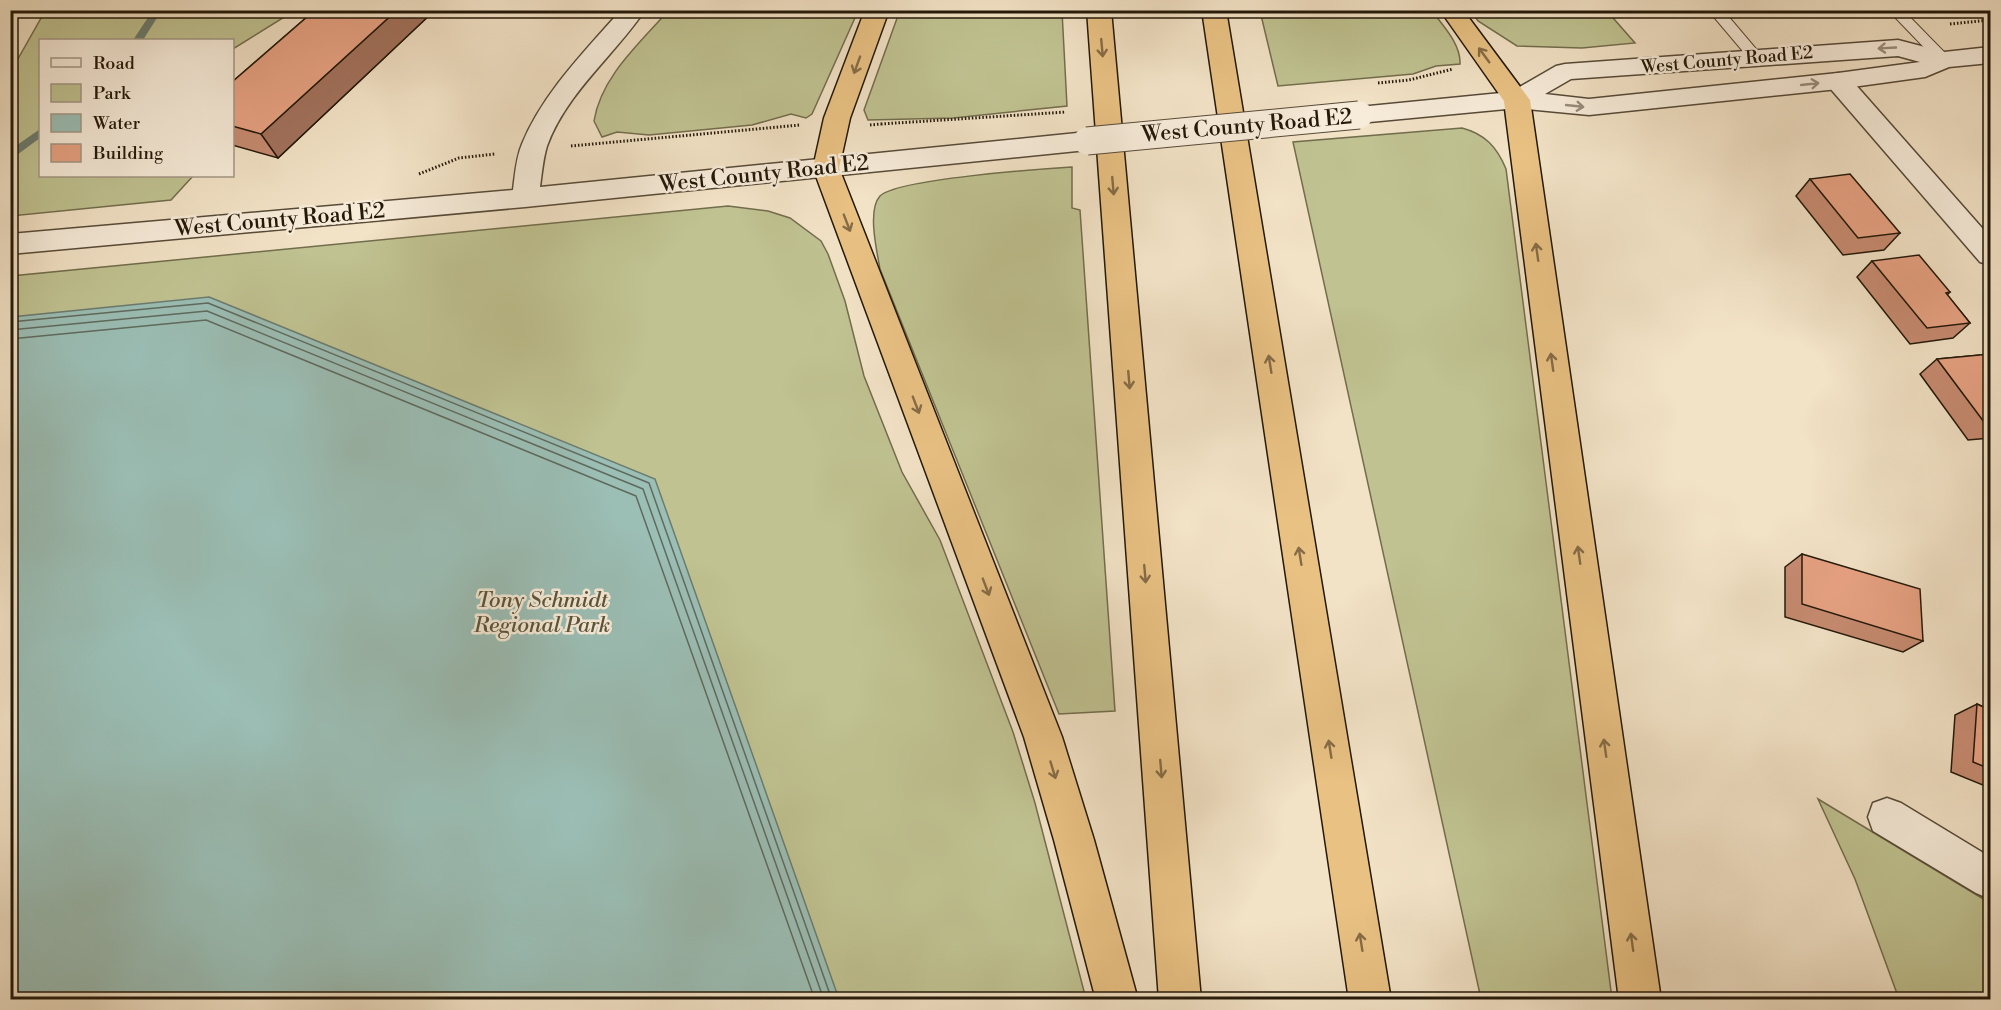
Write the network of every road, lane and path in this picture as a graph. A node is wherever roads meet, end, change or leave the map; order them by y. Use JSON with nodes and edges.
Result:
{"nodes":[{"id":1,"x":634,"y":10,"type":"edge"},
{"id":2,"x":877,"y":10,"type":"edge"},
{"id":3,"x":1099,"y":10,"type":"edge"},
{"id":4,"x":1214,"y":10,"type":"edge"},
{"id":5,"x":1451,"y":10,"type":"edge"},
{"id":6,"x":1715,"y":10,"type":"edge"},
{"id":7,"x":1894,"y":10,"type":"edge"},
{"id":8,"x":1990,"y":55,"type":"edge"},
{"id":9,"x":1757,"y":59,"type":"junction"},
{"id":10,"x":1944,"y":60,"type":"junction"},
{"id":11,"x":1838,"y":81,"type":"junction"},
{"id":12,"x":1516,"y":100,"type":"junction"},
{"id":13,"x":780,"y":125,"type":"dead end"},
{"id":14,"x":615,"y":142,"type":"dead end"},
{"id":15,"x":826,"y":168,"type":"junction"},
{"id":16,"x":525,"y":198,"type":"junction"},
{"id":17,"x":10,"y":244,"type":"edge"},
{"id":18,"x":1990,"y":255,"type":"edge"},
{"id":19,"x":1887,"y":817,"type":"dead end"},
{"id":20,"x":1990,"y":879,"type":"edge"},
{"id":21,"x":1117,"y":999,"type":"edge"},
{"id":22,"x":1180,"y":999,"type":"edge"},
{"id":23,"x":1370,"y":999,"type":"edge"},
{"id":24,"x":1640,"y":999,"type":"edge"}],
"edges":[{"from":1,"to":16,"type":"street"},
{"from":2,"to":15,"type":"highway","one_way":true},
{"from":3,"to":22,"type":"highway","one_way":true},
{"from":23,"to":4,"type":"highway","one_way":true},
{"from":12,"to":5,"type":"highway","one_way":true},
{"from":6,"to":9,"type":"lane"},
{"from":7,"to":10,"type":"lane"},
{"from":8,"to":10,"type":"street","name":"West County Road E2"},
{"from":10,"to":9,"type":"street","name":"West County Road E2","one_way":true},
{"from":9,"to":12,"type":"street","name":"West County Road E2"},
{"from":10,"to":11,"type":"street","name":"West County Road E2"},
{"from":12,"to":11,"type":"street","name":"West County Road E2","one_way":true},
{"from":11,"to":18,"type":"street"},
{"from":12,"to":15,"type":"street","name":"West County Road E2","bridge":true},
{"from":24,"to":12,"type":"highway","one_way":true},
{"from":13,"to":14,"type":"path"},
{"from":15,"to":16,"type":"street","name":"West County Road E2"},
{"from":15,"to":21,"type":"highway","one_way":true},
{"from":16,"to":17,"type":"street","name":"West County Road E2"},
{"from":19,"to":20,"type":"street"}]}
